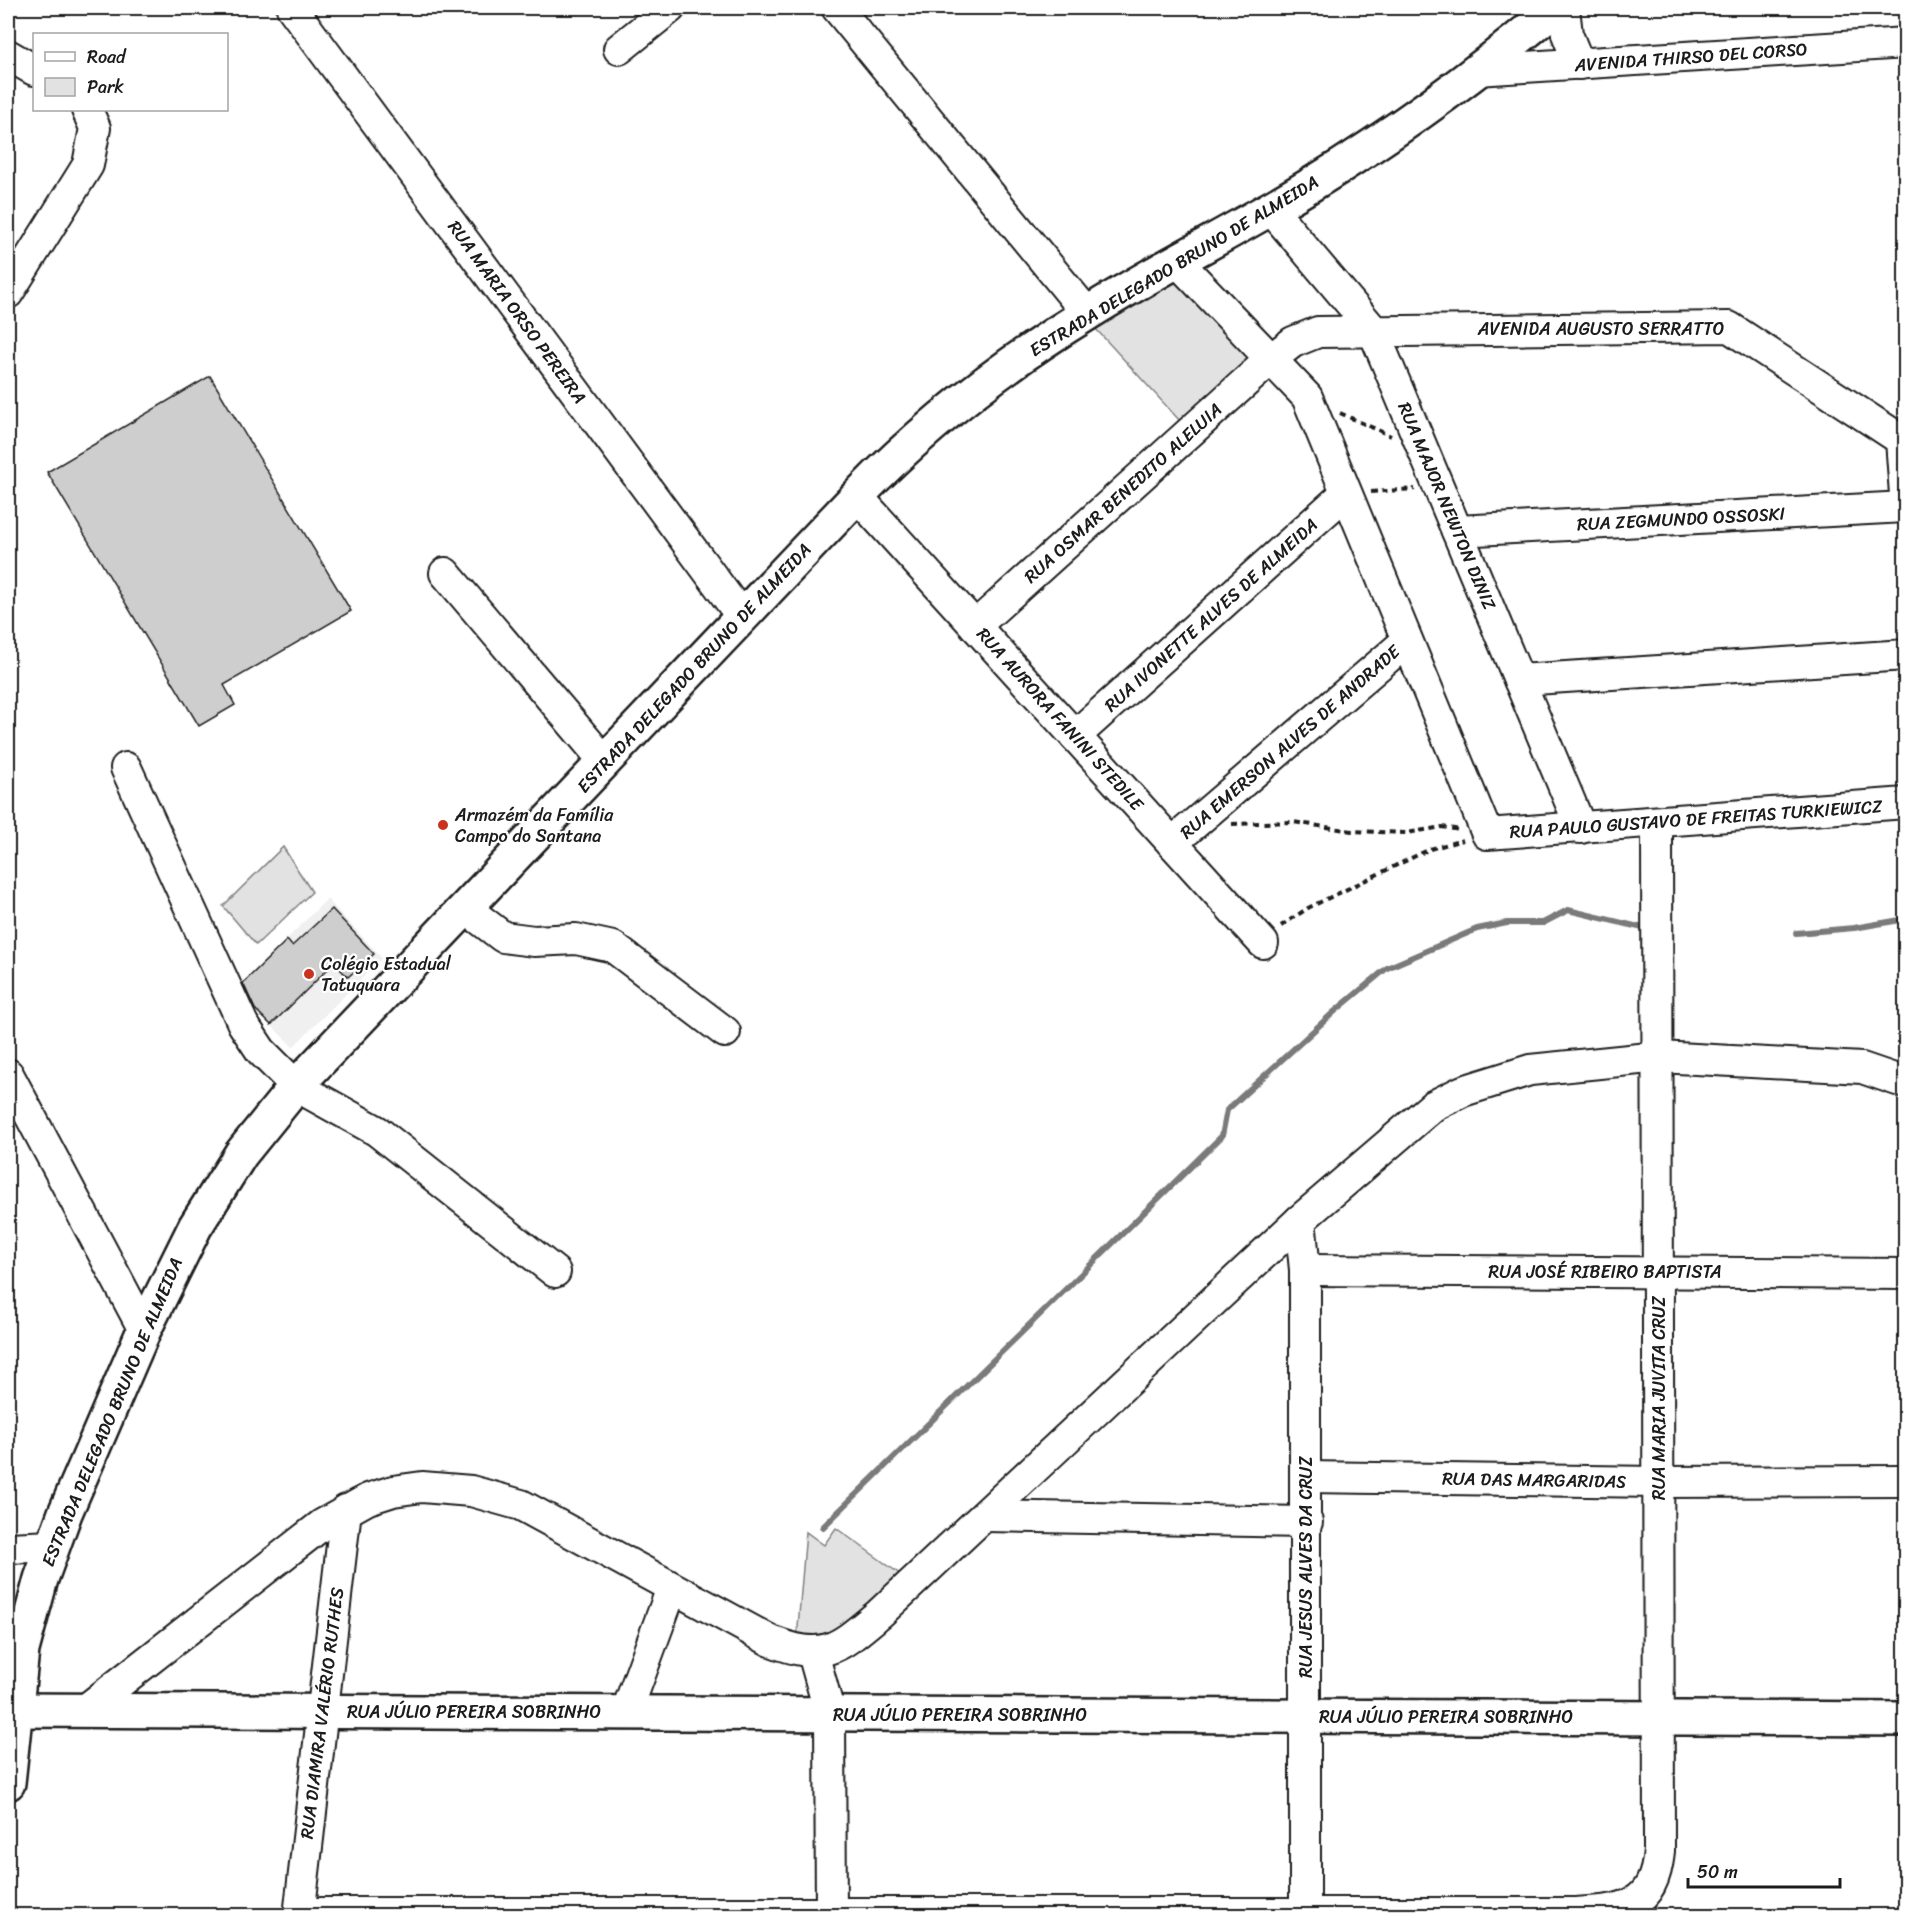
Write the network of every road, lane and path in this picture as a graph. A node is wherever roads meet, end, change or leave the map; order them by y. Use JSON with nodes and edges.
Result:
{"nodes":[{"id":1,"x":292,"y":8,"type":"edge"},
{"id":2,"x":670,"y":8,"type":"edge"},
{"id":3,"x":837,"y":8,"type":"edge"},
{"id":4,"x":1555,"y":8,"type":"edge"},
{"id":5,"x":1564,"y":8,"type":"edge"},
{"id":6,"x":1905,"y":43,"type":"edge"},
{"id":7,"x":619,"y":49,"type":"dead end"},
{"id":8,"x":8,"y":55,"type":"edge"},
{"id":9,"x":1579,"y":64,"type":"junction"},
{"id":10,"x":33,"y":69,"type":"edge"},
{"id":11,"x":1476,"y":70,"type":"junction"},
{"id":12,"x":87,"y":111,"type":"edge"},
{"id":13,"x":1271,"y":209,"type":"junction"},
{"id":14,"x":1177,"y":261,"type":"junction"},
{"id":15,"x":8,"y":293,"type":"edge"},
{"id":16,"x":1088,"y":313,"type":"junction"},
{"id":17,"x":1373,"y":330,"type":"junction"},
{"id":18,"x":1271,"y":359,"type":"junction"},
{"id":19,"x":1307,"y":397,"type":"junction"},
{"id":20,"x":1903,"y":441,"type":"edge"},
{"id":21,"x":1424,"y":451,"type":"junction"},
{"id":22,"x":1439,"y":488,"type":"junction"},
{"id":23,"x":1346,"y":494,"type":"junction"},
{"id":24,"x":857,"y":496,"type":"junction"},
{"id":25,"x":1905,"y":507,"type":"edge"},
{"id":26,"x":1457,"y":531,"type":"junction"},
{"id":27,"x":445,"y":573,"type":"dead end"},
{"id":28,"x":742,"y":617,"type":"junction"},
{"id":29,"x":975,"y":626,"type":"junction"},
{"id":30,"x":1407,"y":641,"type":"junction"},
{"id":31,"x":1905,"y":655,"type":"edge"},
{"id":32,"x":1519,"y":680,"type":"junction"},
{"id":33,"x":1075,"y":736,"type":"junction"},
{"id":34,"x":605,"y":762,"type":"junction"},
{"id":35,"x":126,"y":768,"type":"dead end"},
{"id":36,"x":1905,"y":803,"type":"edge"},
{"id":37,"x":1657,"y":822,"type":"junction"},
{"id":38,"x":1581,"y":828,"type":"junction"},
{"id":39,"x":1487,"y":834,"type":"junction"},
{"id":40,"x":1182,"y":835,"type":"junction"},
{"id":41,"x":465,"y":908,"type":"junction"},
{"id":42,"x":1263,"y":943,"type":"joint"},
{"id":43,"x":725,"y":1032,"type":"dead end"},
{"id":44,"x":1659,"y":1057,"type":"junction"},
{"id":45,"x":8,"y":1074,"type":"edge"},
{"id":46,"x":1905,"y":1083,"type":"edge"},
{"id":47,"x":297,"y":1086,"type":"junction"},
{"id":48,"x":1300,"y":1220,"type":"junction"},
{"id":49,"x":1305,"y":1270,"type":"junction"},
{"id":50,"x":555,"y":1272,"type":"dead end"},
{"id":51,"x":1660,"y":1273,"type":"junction"},
{"id":52,"x":1905,"y":1274,"type":"edge"},
{"id":53,"x":144,"y":1330,"type":"junction"},
{"id":54,"x":1306,"y":1477,"type":"junction"},
{"id":55,"x":1905,"y":1481,"type":"edge"},
{"id":56,"x":1658,"y":1482,"type":"junction"},
{"id":57,"x":346,"y":1510,"type":"junction"},
{"id":58,"x":986,"y":1516,"type":"junction"},
{"id":59,"x":1307,"y":1522,"type":"junction"},
{"id":60,"x":53,"y":1546,"type":"junction"},
{"id":61,"x":8,"y":1548,"type":"edge"},
{"id":62,"x":672,"y":1588,"type":"junction"},
{"id":63,"x":813,"y":1653,"type":"junction"},
{"id":64,"x":14,"y":1710,"type":"junction"},
{"id":65,"x":85,"y":1710,"type":"junction"},
{"id":66,"x":321,"y":1711,"type":"junction"},
{"id":67,"x":626,"y":1713,"type":"junction"},
{"id":68,"x":830,"y":1714,"type":"junction"},
{"id":69,"x":1305,"y":1716,"type":"junction"},
{"id":70,"x":1659,"y":1718,"type":"junction"},
{"id":71,"x":1905,"y":1719,"type":"edge"},
{"id":72,"x":8,"y":1783,"type":"edge"},
{"id":73,"x":299,"y":1914,"type":"edge"},
{"id":74,"x":449,"y":1914,"type":"edge"},
{"id":75,"x":831,"y":1914,"type":"edge"},
{"id":76,"x":1305,"y":1914,"type":"edge"}],
"edges":[{"from":1,"to":28,"type":"street","name":"RUA MARIA ORSO PEREIRA"},
{"from":2,"to":7,"type":"street"},
{"from":3,"to":16,"type":"street"},
{"from":4,"to":11,"type":"main road","name":"ESTRADA DELEGADO BRUNO DE ALMEIDA"},
{"from":5,"to":9,"type":"street"},
{"from":6,"to":9,"type":"street","name":"AVENIDA THIRSO DEL CORSO"},
{"from":8,"to":10,"type":"street"},
{"from":9,"to":11,"type":"street","name":"AVENIDA THIRSO DEL CORSO"},
{"from":11,"to":13,"type":"main road","name":"ESTRADA DELEGADO BRUNO DE ALMEIDA"},
{"from":12,"to":15,"type":"street"},
{"from":13,"to":14,"type":"main road","name":"ESTRADA DELEGADO BRUNO DE ALMEIDA"},
{"from":13,"to":17,"type":"street","name":"RUA MAJOR NEWTON DINIZ"},
{"from":14,"to":16,"type":"main road","name":"ESTRADA DELEGADO BRUNO DE ALMEIDA"},
{"from":14,"to":18,"type":"street"},
{"from":16,"to":24,"type":"main road","name":"ESTRADA DELEGADO BRUNO DE ALMEIDA"},
{"from":17,"to":18,"type":"street","name":"AVENIDA AUGUSTO SERRATTO"},
{"from":17,"to":20,"type":"street","name":"AVENIDA AUGUSTO SERRATTO"},
{"from":17,"to":21,"type":"street","name":"RUA MAJOR NEWTON DINIZ"},
{"from":18,"to":19,"type":"street"},
{"from":18,"to":29,"type":"street","name":"RUA OSMAR BENEDITO ALELUIA"},
{"from":19,"to":21,"type":"path"},
{"from":19,"to":23,"type":"street"},
{"from":20,"to":25,"type":"street"},
{"from":21,"to":22,"type":"street","name":"RUA MAJOR NEWTON DINIZ"},
{"from":22,"to":23,"type":"path"},
{"from":22,"to":26,"type":"street","name":"RUA MAJOR NEWTON DINIZ"},
{"from":23,"to":30,"type":"street"},
{"from":23,"to":33,"type":"street","name":"RUA IVONETTE ALVES DE ALMEIDA"},
{"from":24,"to":28,"type":"main road","name":"ESTRADA DELEGADO BRUNO DE ALMEIDA"},
{"from":24,"to":29,"type":"street","name":"RUA AURORA FANINI STEDILE"},
{"from":25,"to":26,"type":"street","name":"RUA ZEGMUNDO OSSOSKI"},
{"from":26,"to":32,"type":"street","name":"RUA MAJOR NEWTON DINIZ"},
{"from":27,"to":34,"type":"street"},
{"from":28,"to":34,"type":"main road","name":"ESTRADA DELEGADO BRUNO DE ALMEIDA"},
{"from":29,"to":33,"type":"street","name":"RUA AURORA FANINI STEDILE"},
{"from":30,"to":39,"type":"street"},
{"from":30,"to":40,"type":"street","name":"RUA EMERSON ALVES DE ANDRADE"},
{"from":31,"to":32,"type":"street"},
{"from":32,"to":38,"type":"street","name":"RUA MAJOR NEWTON DINIZ"},
{"from":33,"to":40,"type":"street","name":"RUA AURORA FANINI STEDILE"},
{"from":34,"to":41,"type":"main road","name":"ESTRADA DELEGADO BRUNO DE ALMEIDA"},
{"from":35,"to":47,"type":"street"},
{"from":36,"to":37,"type":"street","name":"RUA PAULO GUSTAVO DE FREITAS TURKIEWICZ"},
{"from":37,"to":38,"type":"street","name":"RUA PAULO GUSTAVO DE FREITAS TURKIEWICZ"},
{"from":37,"to":44,"type":"street","name":"RUA MARIA JUVITA CRUZ"},
{"from":38,"to":39,"type":"street","name":"RUA PAULO GUSTAVO DE FREITAS TURKIEWICZ"},
{"from":39,"to":40,"type":"path"},
{"from":39,"to":42,"type":"path"},
{"from":40,"to":42,"type":"street","name":"RUA AURORA FANINI STEDILE"},
{"from":41,"to":43,"type":"street"},
{"from":41,"to":47,"type":"main road","name":"ESTRADA DELEGADO BRUNO DE ALMEIDA"},
{"from":44,"to":46,"type":"street"},
{"from":44,"to":48,"type":"street"},
{"from":44,"to":51,"type":"street","name":"RUA MARIA JUVITA CRUZ"},
{"from":45,"to":53,"type":"street"},
{"from":47,"to":50,"type":"street"},
{"from":47,"to":53,"type":"main road","name":"ESTRADA DELEGADO BRUNO DE ALMEIDA"},
{"from":48,"to":49,"type":"street","name":"RUA JESUS ALVES DA CRUZ"},
{"from":48,"to":58,"type":"street"},
{"from":49,"to":51,"type":"street","name":"RUA JOSÉ RIBEIRO BAPTISTA"},
{"from":49,"to":54,"type":"street","name":"RUA JESUS ALVES DA CRUZ"},
{"from":51,"to":52,"type":"street","name":"RUA JOSÉ RIBEIRO BAPTISTA"},
{"from":51,"to":56,"type":"street","name":"RUA MARIA JUVITA CRUZ"},
{"from":53,"to":60,"type":"main road","name":"ESTRADA DELEGADO BRUNO DE ALMEIDA"},
{"from":54,"to":56,"type":"street","name":"RUA DAS MARGARIDAS"},
{"from":54,"to":59,"type":"street","name":"RUA JESUS ALVES DA CRUZ"},
{"from":55,"to":56,"type":"street","name":"RUA DAS MARGARIDAS"},
{"from":56,"to":70,"type":"street","name":"RUA MARIA JUVITA CRUZ"},
{"from":57,"to":62,"type":"street"},
{"from":57,"to":65,"type":"street"},
{"from":57,"to":66,"type":"street","name":"RUA DIAMIRA VALÉRIO RUTHES"},
{"from":58,"to":59,"type":"street"},
{"from":58,"to":63,"type":"street"},
{"from":59,"to":69,"type":"street","name":"RUA JESUS ALVES DA CRUZ"},
{"from":60,"to":61,"type":"street"},
{"from":60,"to":64,"type":"main road","name":"ESTRADA DELEGADO BRUNO DE ALMEIDA"},
{"from":62,"to":63,"type":"street"},
{"from":62,"to":67,"type":"street"},
{"from":63,"to":68,"type":"street"},
{"from":64,"to":65,"type":"main road","name":"RUA JÚLIO PEREIRA SOBRINHO"},
{"from":64,"to":72,"type":"main road","name":"ESTRADA DELEGADO BRUNO DE ALMEIDA"},
{"from":65,"to":66,"type":"main road","name":"RUA JÚLIO PEREIRA SOBRINHO"},
{"from":66,"to":67,"type":"main road","name":"RUA JÚLIO PEREIRA SOBRINHO"},
{"from":66,"to":73,"type":"street","name":"RUA DIAMIRA VALÉRIO RUTHES"},
{"from":67,"to":68,"type":"main road","name":"RUA JÚLIO PEREIRA SOBRINHO"},
{"from":68,"to":69,"type":"main road","name":"RUA JÚLIO PEREIRA SOBRINHO"},
{"from":68,"to":75,"type":"street"},
{"from":69,"to":70,"type":"main road","name":"RUA JÚLIO PEREIRA SOBRINHO"},
{"from":69,"to":76,"type":"street","name":"RUA JESUS ALVES DA CRUZ"},
{"from":70,"to":71,"type":"main road","name":"RUA JÚLIO PEREIRA SOBRINHO"},
{"from":70,"to":76,"type":"street","name":"RUA MARIA JUVITA CRUZ"},
{"from":73,"to":74,"type":"street","name":"RUA MARIA JUVITA CRUZ"},
{"from":74,"to":75,"type":"street","name":"RUA MARIA JUVITA CRUZ"},
{"from":75,"to":76,"type":"street","name":"RUA MARIA JUVITA CRUZ"}]}
